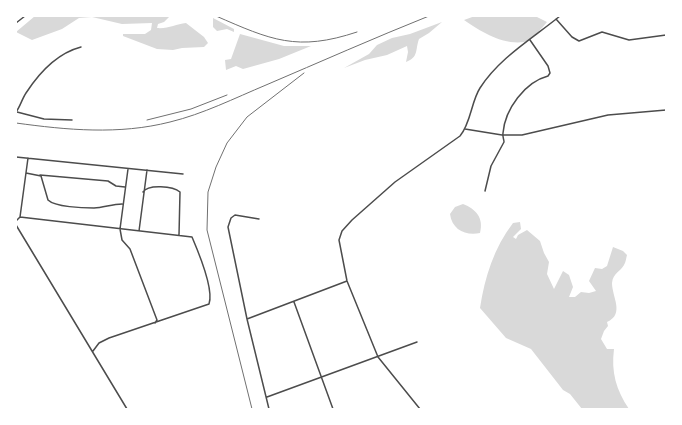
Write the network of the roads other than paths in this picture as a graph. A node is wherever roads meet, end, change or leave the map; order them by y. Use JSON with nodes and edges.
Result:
{"nodes":[{"id":1,"x":25,"y":16,"type":"edge"},
{"id":2,"x":560,"y":16,"type":"edge"},
{"id":3,"x":556,"y":19,"type":"junction"},
{"id":4,"x":16,"y":23,"type":"edge"},
{"id":5,"x":666,"y":35,"type":"edge"},
{"id":6,"x":530,"y":40,"type":"junction"},
{"id":7,"x":81,"y":46,"type":"dead end"},
{"id":8,"x":666,"y":110,"type":"edge"},
{"id":9,"x":16,"y":112,"type":"edge"},
{"id":10,"x":72,"y":120,"type":"dead end"},
{"id":11,"x":465,"y":129,"type":"junction"},
{"id":12,"x":502,"y":135,"type":"junction"},
{"id":13,"x":16,"y":157,"type":"edge"},
{"id":14,"x":28,"y":158,"type":"junction"},
{"id":15,"x":128,"y":169,"type":"junction"},
{"id":16,"x":147,"y":170,"type":"junction"},
{"id":17,"x":26,"y":173,"type":"junction"},
{"id":18,"x":183,"y":174,"type":"dead end"},
{"id":19,"x":40,"y":175,"type":"junction"},
{"id":20,"x":125,"y":186,"type":"junction"},
{"id":21,"x":485,"y":191,"type":"dead end"},
{"id":22,"x":143,"y":192,"type":"junction"},
{"id":23,"x":122,"y":204,"type":"junction"},
{"id":24,"x":20,"y":217,"type":"junction"},
{"id":25,"x":259,"y":219,"type":"dead end"},
{"id":26,"x":16,"y":221,"type":"edge"},
{"id":27,"x":16,"y":226,"type":"edge"},
{"id":28,"x":120,"y":229,"type":"junction"},
{"id":29,"x":139,"y":231,"type":"junction"},
{"id":30,"x":179,"y":235,"type":"junction"},
{"id":31,"x":347,"y":281,"type":"junction"},
{"id":32,"x":294,"y":302,"type":"junction"},
{"id":33,"x":247,"y":319,"type":"junction"},
{"id":34,"x":156,"y":323,"type":"junction"},
{"id":35,"x":417,"y":342,"type":"dead end"},
{"id":36,"x":93,"y":351,"type":"junction"},
{"id":37,"x":378,"y":357,"type":"junction"},
{"id":38,"x":322,"y":377,"type":"junction"},
{"id":39,"x":267,"y":397,"type":"junction"},
{"id":40,"x":127,"y":409,"type":"edge"},
{"id":41,"x":269,"y":409,"type":"edge"},
{"id":42,"x":334,"y":409,"type":"edge"},
{"id":43,"x":420,"y":409,"type":"edge"}],
"edges":[{"from":1,"to":4,"type":"street"},
{"from":2,"to":3,"type":"street"},
{"from":3,"to":5,"type":"street"},
{"from":3,"to":6,"type":"street"},
{"from":6,"to":11,"type":"street"},
{"from":6,"to":12,"type":"street"},
{"from":7,"to":9,"type":"street"},
{"from":8,"to":12,"type":"street"},
{"from":9,"to":10,"type":"street"},
{"from":11,"to":12,"type":"street"},
{"from":11,"to":31,"type":"street"},
{"from":12,"to":21,"type":"street"},
{"from":13,"to":14,"type":"street"},
{"from":14,"to":15,"type":"street"},
{"from":14,"to":17,"type":"street"},
{"from":15,"to":16,"type":"street"},
{"from":15,"to":20,"type":"street"},
{"from":16,"to":18,"type":"street"},
{"from":16,"to":22,"type":"street"},
{"from":17,"to":19,"type":"street"},
{"from":17,"to":24,"type":"street"},
{"from":19,"to":20,"type":"street"},
{"from":19,"to":23,"type":"street"},
{"from":20,"to":23,"type":"street"},
{"from":22,"to":29,"type":"street"},
{"from":22,"to":30,"type":"street"},
{"from":23,"to":28,"type":"street"},
{"from":24,"to":26,"type":"street"},
{"from":24,"to":28,"type":"street"},
{"from":25,"to":33,"type":"street"},
{"from":27,"to":36,"type":"street"},
{"from":28,"to":29,"type":"street"},
{"from":28,"to":34,"type":"street"},
{"from":29,"to":30,"type":"street"},
{"from":30,"to":34,"type":"street"},
{"from":31,"to":32,"type":"street"},
{"from":31,"to":37,"type":"street"},
{"from":32,"to":33,"type":"street"},
{"from":32,"to":38,"type":"street"},
{"from":33,"to":39,"type":"street"},
{"from":34,"to":36,"type":"street"},
{"from":35,"to":37,"type":"street"},
{"from":36,"to":40,"type":"street"},
{"from":37,"to":38,"type":"street"},
{"from":37,"to":43,"type":"street"},
{"from":38,"to":39,"type":"street"},
{"from":38,"to":42,"type":"street"},
{"from":39,"to":41,"type":"street"}]}
